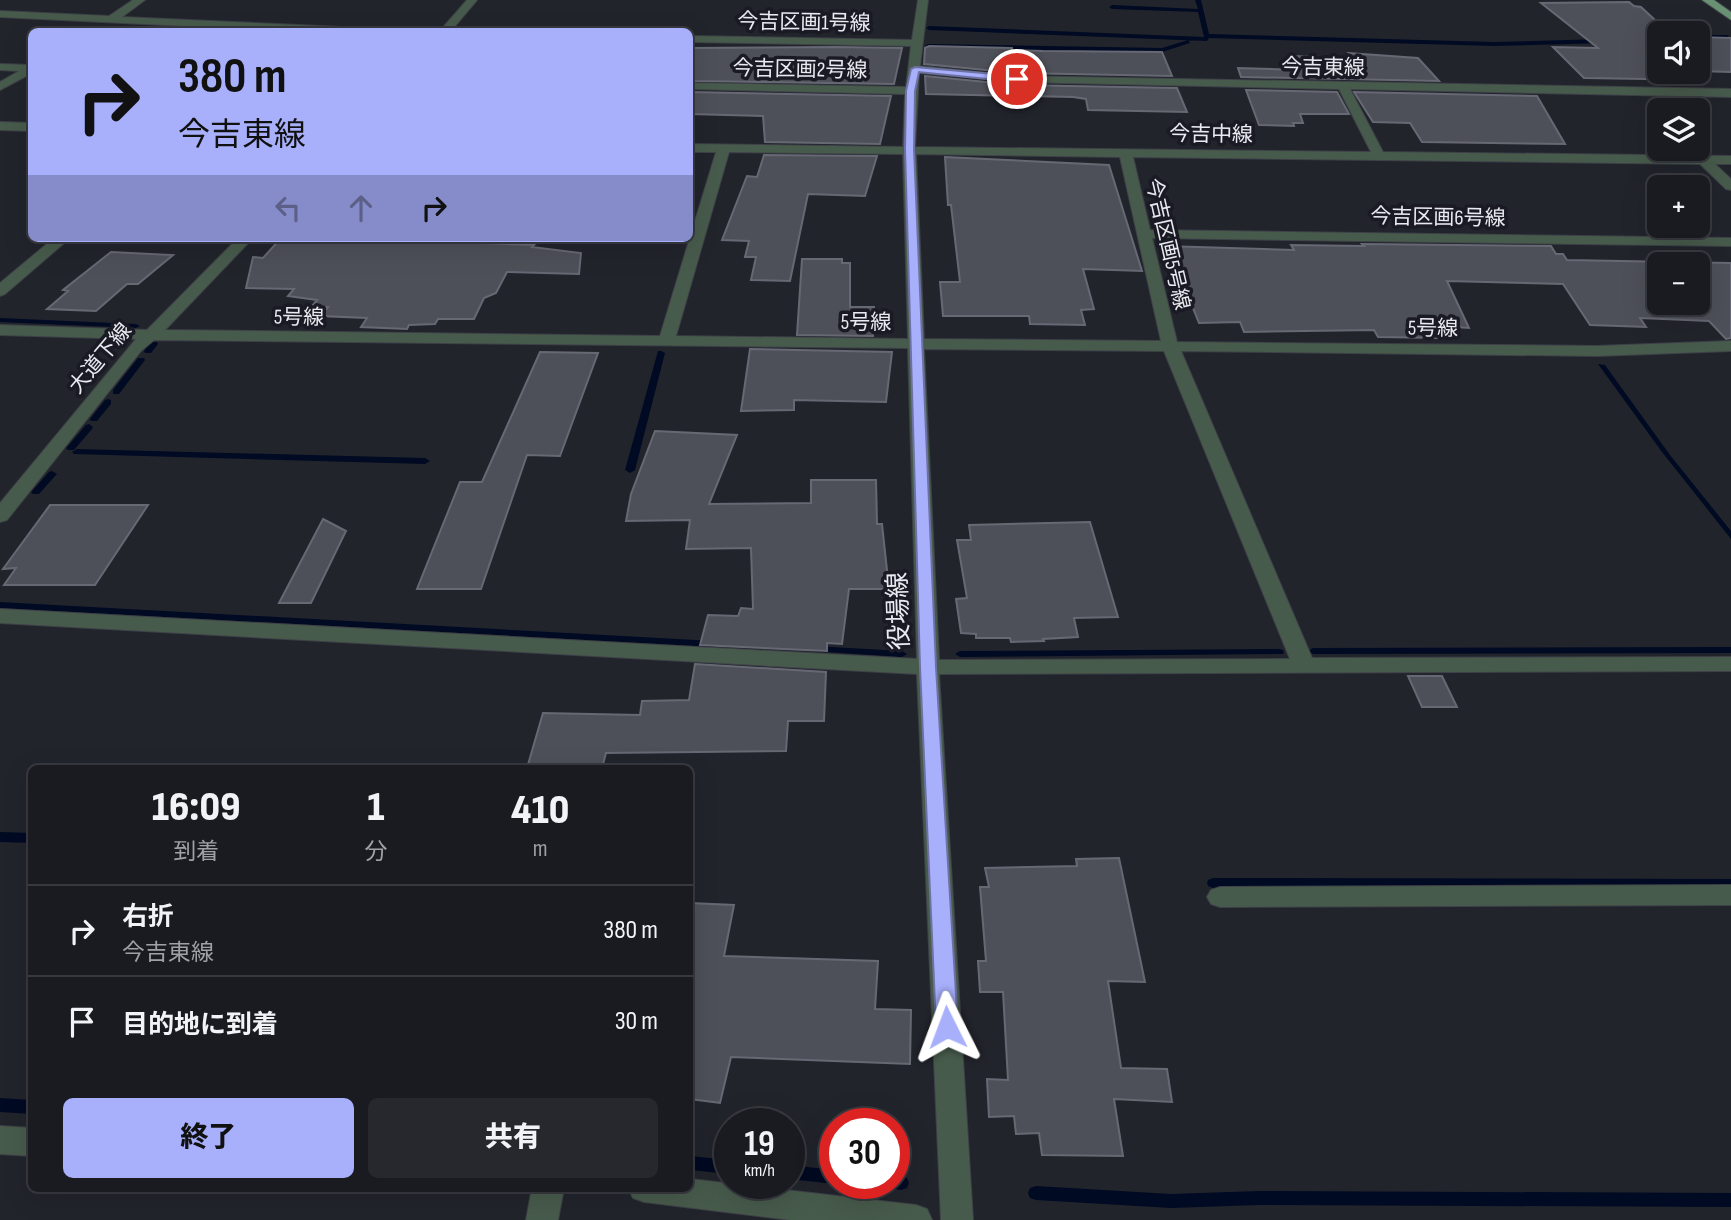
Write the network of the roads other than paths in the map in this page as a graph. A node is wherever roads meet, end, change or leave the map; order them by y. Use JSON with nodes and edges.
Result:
{"nodes":[{"id":1,"x":140,"y":0,"type":"edge"},
{"id":2,"x":472,"y":0,"type":"edge"},
{"id":3,"x":923,"y":0,"type":"edge"},
{"id":4,"x":1707,"y":0,"type":"edge"},
{"id":5,"x":0,"y":14,"type":"edge"},
{"id":6,"x":1731,"y":17,"type":"edge"},
{"id":7,"x":111,"y":19,"type":"junction"},
{"id":8,"x":99,"y":28,"type":"edge"},
{"id":9,"x":301,"y":28,"type":"edge"},
{"id":10,"x":448,"y":28,"type":"edge"},
{"id":11,"x":693,"y":39,"type":"edge"},
{"id":12,"x":917,"y":43,"type":"junction"},
{"id":13,"x":0,"y":67,"type":"edge"},
{"id":14,"x":28,"y":68,"type":"edge"},
{"id":15,"x":915,"y":69,"type":"junction"},
{"id":16,"x":28,"y":70,"type":"edge"},
{"id":17,"x":693,"y":86,"type":"edge"},
{"id":18,"x":1343,"y":86,"type":"junction"},
{"id":19,"x":0,"y":87,"type":"edge"},
{"id":20,"x":911,"y":91,"type":"junction"},
{"id":21,"x":1731,"y":93,"type":"edge"},
{"id":22,"x":0,"y":126,"type":"edge"},
{"id":23,"x":28,"y":127,"type":"edge"},
{"id":24,"x":693,"y":148,"type":"edge"},
{"id":25,"x":724,"y":148,"type":"junction"},
{"id":26,"x":909,"y":149,"type":"junction"},
{"id":27,"x":1125,"y":151,"type":"junction"},
{"id":28,"x":1379,"y":156,"type":"junction"},
{"id":29,"x":1647,"y":159,"type":"edge"},
{"id":30,"x":1710,"y":160,"type":"edge"},
{"id":31,"x":1731,"y":160,"type":"edge"},
{"id":32,"x":1705,"y":161,"type":"edge"},
{"id":33,"x":1731,"y":186,"type":"edge"},
{"id":34,"x":694,"y":234,"type":"edge"},
{"id":35,"x":1144,"y":234,"type":"junction"},
{"id":36,"x":58,"y":242,"type":"edge"},
{"id":37,"x":242,"y":242,"type":"edge"},
{"id":38,"x":692,"y":242,"type":"edge"},
{"id":39,"x":1731,"y":242,"type":"edge"},
{"id":40,"x":0,"y":291,"type":"edge"},
{"id":41,"x":0,"y":330,"type":"edge"},
{"id":42,"x":148,"y":335,"type":"junction"},
{"id":43,"x":666,"y":342,"type":"junction"},
{"id":44,"x":916,"y":344,"type":"junction"},
{"id":45,"x":1170,"y":345,"type":"junction"},
{"id":46,"x":1731,"y":346,"type":"edge"},
{"id":47,"x":0,"y":516,"type":"edge"},
{"id":48,"x":0,"y":616,"type":"edge"},
{"id":49,"x":1731,"y":664,"type":"edge"},
{"id":50,"x":1304,"y":665,"type":"junction"},
{"id":51,"x":928,"y":667,"type":"junction"},
{"id":52,"x":1731,"y":895,"type":"edge"},
{"id":53,"x":1220,"y":897,"type":"dead end"},
{"id":54,"x":0,"y":1140,"type":"edge"},
{"id":55,"x":28,"y":1142,"type":"edge"},
{"id":56,"x":547,"y":1192,"type":"edge"},
{"id":57,"x":678,"y":1192,"type":"edge"},
{"id":58,"x":542,"y":1220,"type":"edge"},
{"id":59,"x":916,"y":1220,"type":"edge"},
{"id":60,"x":957,"y":1220,"type":"edge"}],
"edges":[{"from":1,"to":7,"type":"street"},
{"from":2,"to":10,"type":"street"},
{"from":3,"to":12,"type":"street","name":"役場線"},
{"from":4,"to":6,"type":"main road"},
{"from":5,"to":7,"type":"street"},
{"from":7,"to":8,"type":"street"},
{"from":7,"to":9,"type":"street"},
{"from":11,"to":12,"type":"street","name":"今吉区画1号線"},
{"from":12,"to":15,"type":"street","name":"役場線"},
{"from":13,"to":14,"type":"street"},
{"from":15,"to":18,"type":"street","name":"今吉東線"},
{"from":15,"to":20,"type":"street","name":"役場線"},
{"from":16,"to":19,"type":"street"},
{"from":17,"to":20,"type":"street","name":"今吉区画2号線"},
{"from":18,"to":21,"type":"street","name":"今吉東線"},
{"from":18,"to":28,"type":"street"},
{"from":20,"to":26,"type":"street","name":"役場線"},
{"from":22,"to":23,"type":"street"},
{"from":24,"to":25,"type":"street","name":"今吉中線"},
{"from":25,"to":26,"type":"street","name":"今吉中線"},
{"from":25,"to":34,"type":"street"},
{"from":26,"to":27,"type":"street","name":"今吉中線"},
{"from":26,"to":44,"type":"street","name":"役場線"},
{"from":27,"to":28,"type":"street","name":"今吉中線"},
{"from":27,"to":35,"type":"street","name":"今吉区画5号線"},
{"from":28,"to":29,"type":"street","name":"今吉中線"},
{"from":30,"to":31,"type":"street","name":"今吉中線"},
{"from":32,"to":33,"type":"street"},
{"from":35,"to":39,"type":"street","name":"今吉区画6号線"},
{"from":35,"to":45,"type":"street","name":"今吉区画5号線"},
{"from":36,"to":40,"type":"street"},
{"from":37,"to":42,"type":"street","name":"大道下線"},
{"from":38,"to":43,"type":"street"},
{"from":41,"to":42,"type":"street","name":"5号線"},
{"from":42,"to":43,"type":"street","name":"5号線"},
{"from":42,"to":47,"type":"street","name":"大道下線"},
{"from":43,"to":44,"type":"street","name":"5号線"},
{"from":44,"to":45,"type":"street","name":"5号線"},
{"from":44,"to":51,"type":"street","name":"役場線"},
{"from":45,"to":46,"type":"street","name":"5号線"},
{"from":45,"to":50,"type":"street","name":"今吉区画5号線"},
{"from":48,"to":51,"type":"street"},
{"from":49,"to":50,"type":"street"},
{"from":50,"to":51,"type":"street"},
{"from":51,"to":60,"type":"street","name":"役場線"},
{"from":52,"to":53,"type":"street"},
{"from":54,"to":55,"type":"street"},
{"from":56,"to":58,"type":"street"},
{"from":57,"to":59,"type":"street"}]}
